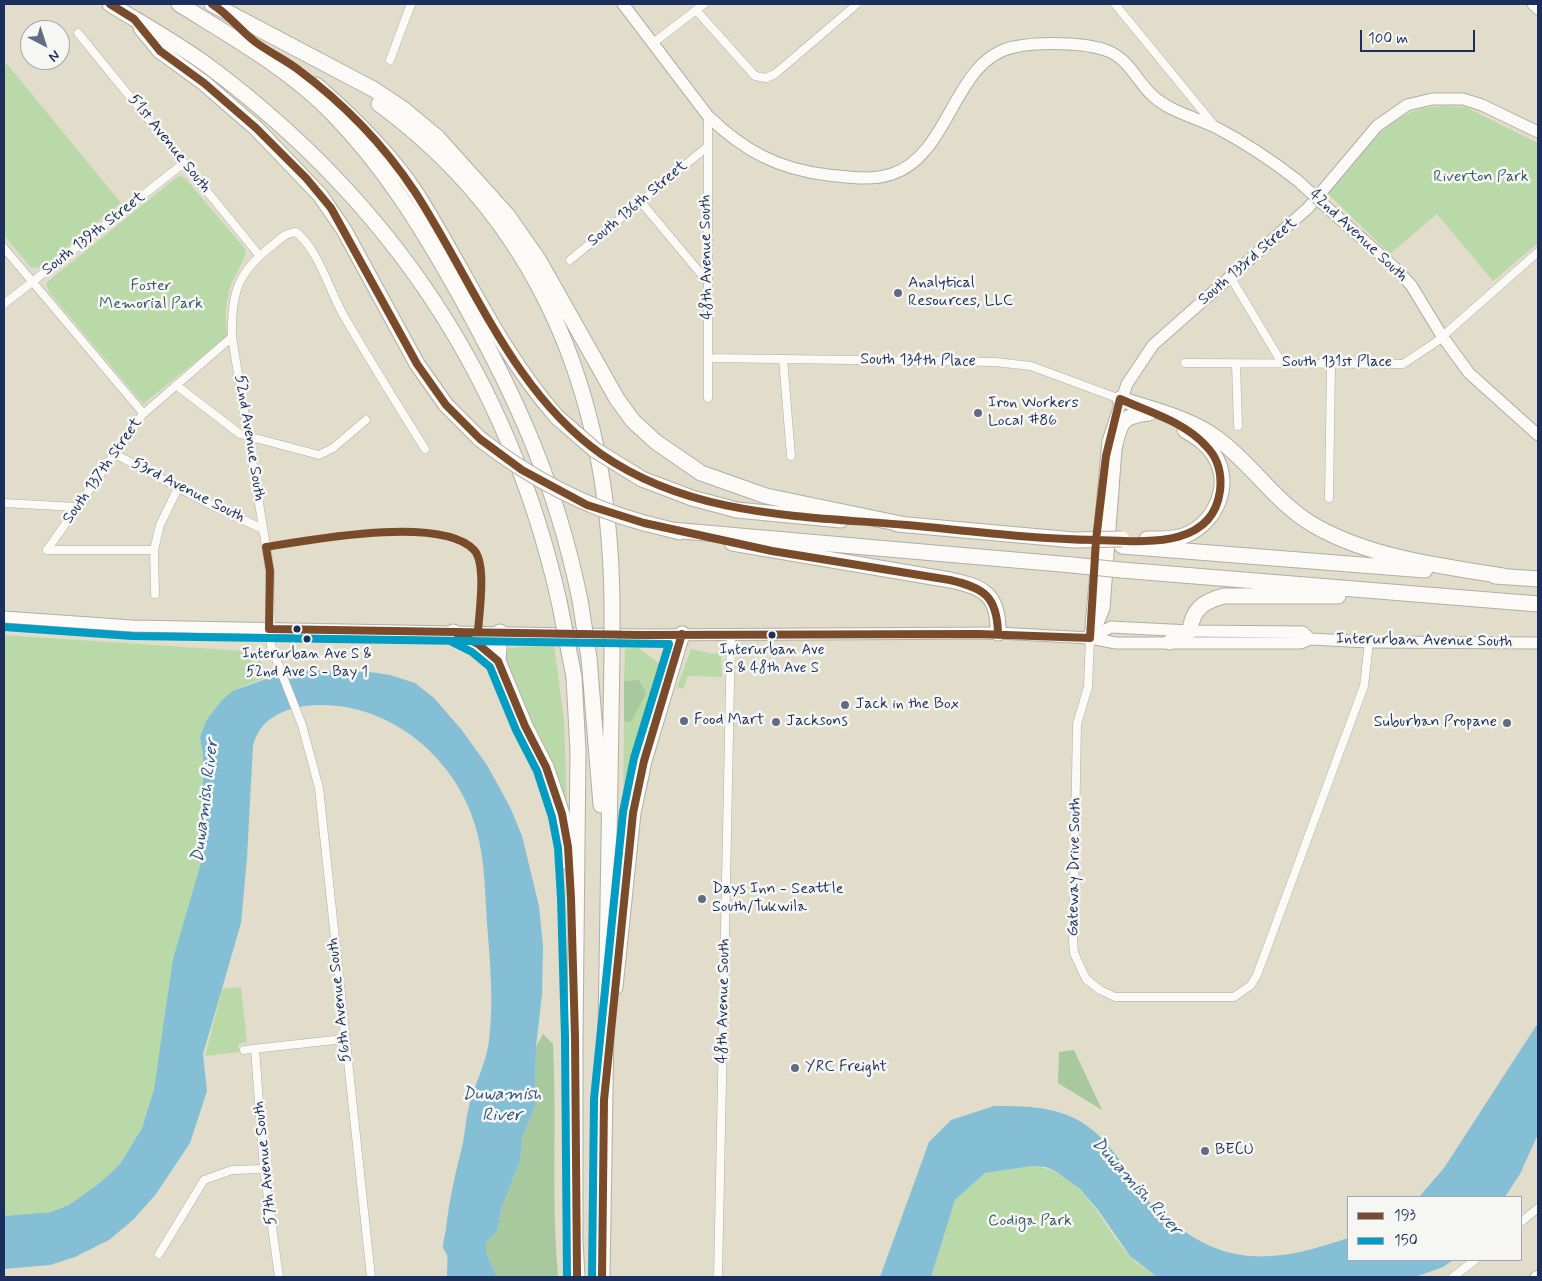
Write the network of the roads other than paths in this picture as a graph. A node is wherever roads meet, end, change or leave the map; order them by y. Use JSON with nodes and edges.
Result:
{"nodes":[{"id":1,"x":110,"y":4,"type":"edge"},
{"id":2,"x":179,"y":4,"type":"edge"},
{"id":3,"x":411,"y":4,"type":"edge"},
{"id":4,"x":623,"y":4,"type":"edge"},
{"id":5,"x":704,"y":4,"type":"edge"},
{"id":6,"x":858,"y":4,"type":"edge"},
{"id":7,"x":1115,"y":4,"type":"edge"},
{"id":8,"x":1533,"y":4,"type":"edge"},
{"id":9,"x":218,"y":7,"type":"edge"},
{"id":10,"x":696,"y":10,"type":"junction"},
{"id":11,"x":1538,"y":10,"type":"edge"},
{"id":12,"x":134,"y":19,"type":"junction"},
{"id":13,"x":78,"y":33,"type":"dead end"},
{"id":14,"x":653,"y":43,"type":"junction"},
{"id":15,"x":390,"y":60,"type":"dead end"},
{"id":16,"x":325,"y":65,"type":"junction"},
{"id":17,"x":708,"y":116,"type":"junction"},
{"id":18,"x":1215,"y":127,"type":"junction"},
{"id":19,"x":1538,"y":132,"type":"edge"},
{"id":20,"x":707,"y":147,"type":"junction"},
{"id":21,"x":184,"y":163,"type":"junction"},
{"id":22,"x":641,"y":202,"type":"junction"},
{"id":23,"x":4,"y":248,"type":"edge"},
{"id":24,"x":1538,"y":252,"type":"edge"},
{"id":25,"x":259,"y":255,"type":"junction"},
{"id":26,"x":570,"y":260,"type":"dead end"},
{"id":27,"x":1231,"y":278,"type":"junction"},
{"id":28,"x":706,"y":280,"type":"junction"},
{"id":29,"x":32,"y":282,"type":"junction"},
{"id":30,"x":4,"y":304,"type":"edge"},
{"id":31,"x":1442,"y":336,"type":"junction"},
{"id":32,"x":232,"y":337,"type":"junction"},
{"id":33,"x":709,"y":358,"type":"junction"},
{"id":34,"x":783,"y":359,"type":"junction"},
{"id":35,"x":1185,"y":363,"type":"dead end"},
{"id":36,"x":1282,"y":363,"type":"junction"},
{"id":37,"x":1236,"y":364,"type":"junction"},
{"id":38,"x":1331,"y":365,"type":"junction"},
{"id":39,"x":176,"y":385,"type":"junction"},
{"id":40,"x":708,"y":398,"type":"dead end"},
{"id":41,"x":1120,"y":399,"type":"junction"},
{"id":42,"x":144,"y":413,"type":"junction"},
{"id":43,"x":1149,"y":413,"type":"junction"},
{"id":44,"x":366,"y":420,"type":"dead end"},
{"id":45,"x":1238,"y":426,"type":"dead end"},
{"id":46,"x":1538,"y":435,"type":"edge"},
{"id":47,"x":249,"y":438,"type":"junction"},
{"id":48,"x":425,"y":449,"type":"dead end"},
{"id":49,"x":113,"y":453,"type":"junction"},
{"id":50,"x":791,"y":456,"type":"dead end"},
{"id":51,"x":178,"y":488,"type":"junction"},
{"id":52,"x":1329,"y":498,"type":"dead end"},
{"id":53,"x":4,"y":503,"type":"edge"},
{"id":54,"x":76,"y":507,"type":"junction"},
{"id":55,"x":906,"y":525,"type":"junction"},
{"id":56,"x":263,"y":529,"type":"junction"},
{"id":57,"x":671,"y":530,"type":"junction"},
{"id":58,"x":1122,"y":542,"type":"junction"},
{"id":59,"x":154,"y":550,"type":"junction"},
{"id":60,"x":1503,"y":576,"type":"junction"},
{"id":61,"x":1538,"y":579,"type":"edge"},
{"id":62,"x":155,"y":594,"type":"dead end"},
{"id":63,"x":1468,"y":598,"type":"junction"},
{"id":64,"x":1538,"y":604,"type":"edge"},
{"id":65,"x":4,"y":617,"type":"edge"},
{"id":66,"x":269,"y":629,"type":"junction"},
{"id":67,"x":1190,"y":631,"type":"junction"},
{"id":68,"x":453,"y":632,"type":"junction"},
{"id":69,"x":500,"y":632,"type":"junction"},
{"id":70,"x":998,"y":633,"type":"junction"},
{"id":71,"x":682,"y":634,"type":"junction"},
{"id":72,"x":731,"y":635,"type":"junction"},
{"id":73,"x":1090,"y":638,"type":"junction"},
{"id":74,"x":1310,"y":639,"type":"junction"},
{"id":75,"x":1170,"y":642,"type":"junction"},
{"id":76,"x":1369,"y":642,"type":"junction"},
{"id":77,"x":1538,"y":643,"type":"edge"},
{"id":78,"x":498,"y":661,"type":"junction"},
{"id":79,"x":282,"y":672,"type":"joint"},
{"id":80,"x":608,"y":919,"type":"junction"},
{"id":81,"x":575,"y":1037,"type":"junction"},
{"id":82,"x":344,"y":1039,"type":"junction"},
{"id":83,"x":255,"y":1049,"type":"junction"},
{"id":84,"x":244,"y":1050,"type":"dead end"},
{"id":85,"x":604,"y":1100,"type":"junction"},
{"id":86,"x":264,"y":1168,"type":"junction"},
{"id":87,"x":1538,"y":1208,"type":"edge"},
{"id":88,"x":1522,"y":1221,"type":"edge"},
{"id":89,"x":160,"y":1254,"type":"dead end"},
{"id":90,"x":1474,"y":1261,"type":"edge"},
{"id":91,"x":279,"y":1277,"type":"edge"},
{"id":92,"x":371,"y":1277,"type":"edge"},
{"id":93,"x":578,"y":1277,"type":"edge"},
{"id":94,"x":602,"y":1277,"type":"edge"},
{"id":95,"x":718,"y":1277,"type":"edge"},
{"id":96,"x":1453,"y":1277,"type":"edge"}],
"edges":[{"from":1,"to":12,"type":"highway"},
{"from":2,"to":80,"type":"highway","bridge":true},
{"from":3,"to":15,"type":"street"},
{"from":4,"to":14,"type":"street","name":"42nd Avenue South"},
{"from":5,"to":10,"type":"street"},
{"from":6,"to":10,"type":"street"},
{"from":7,"to":18,"type":"street"},
{"from":8,"to":11,"type":"street"},
{"from":9,"to":16,"type":"highway"},
{"from":9,"to":55,"type":"highway","bridge":true},
{"from":10,"to":14,"type":"street"},
{"from":12,"to":57,"type":"highway","bridge":true},
{"from":12,"to":81,"type":"highway","bridge":true},
{"from":13,"to":21,"type":"street","name":"51st Avenue South"},
{"from":14,"to":17,"type":"street","name":"42nd Avenue South"},
{"from":16,"to":55,"type":"highway"},
{"from":16,"to":80,"type":"highway","bridge":true},
{"from":17,"to":18,"type":"street","name":"42nd Avenue South"},
{"from":17,"to":20,"type":"street","name":"48th Avenue South"},
{"from":18,"to":31,"type":"street","name":"42nd Avenue South","bridge":true},
{"from":19,"to":27,"type":"street","name":"South 133rd Street"},
{"from":20,"to":22,"type":"street","name":"South 136th Street"},
{"from":20,"to":28,"type":"street","name":"48th Avenue South"},
{"from":21,"to":25,"type":"street","name":"51st Avenue South"},
{"from":21,"to":29,"type":"street","name":"South 139th Street"},
{"from":22,"to":26,"type":"street","name":"South 136th Street"},
{"from":22,"to":28,"type":"street"},
{"from":23,"to":29,"type":"street"},
{"from":24,"to":31,"type":"street","name":"South 131st Place"},
{"from":25,"to":32,"type":"street","name":"52nd Avenue South"},
{"from":25,"to":48,"type":"street","name":"52nd Avenue South"},
{"from":27,"to":36,"type":"street"},
{"from":27,"to":41,"type":"street","name":"South 133rd Street"},
{"from":28,"to":33,"type":"street","name":"48th Avenue South"},
{"from":29,"to":30,"type":"street","name":"South 139th Street"},
{"from":29,"to":42,"type":"street"},
{"from":31,"to":38,"type":"street","name":"South 131st Place"},
{"from":31,"to":46,"type":"street","name":"42nd Avenue South"},
{"from":32,"to":39,"type":"street","name":"South 137th Street"},
{"from":32,"to":47,"type":"street","name":"52nd Avenue South"},
{"from":33,"to":34,"type":"street","name":"South 134th Place"},
{"from":33,"to":40,"type":"street","name":"48th Avenue South"},
{"from":34,"to":41,"type":"street","name":"South 134th Place"},
{"from":34,"to":50,"type":"street"},
{"from":35,"to":37,"type":"street","name":"South 131st Place"},
{"from":36,"to":37,"type":"street","name":"South 131st Place"},
{"from":36,"to":38,"type":"street","name":"South 131st Place"},
{"from":37,"to":45,"type":"street"},
{"from":38,"to":52,"type":"street"},
{"from":39,"to":42,"type":"street","name":"South 137th Street"},
{"from":39,"to":47,"type":"street"},
{"from":41,"to":43,"type":"highway"},
{"from":41,"to":60,"type":"highway"},
{"from":41,"to":73,"type":"street","name":"Gateway Drive South"},
{"from":42,"to":49,"type":"street","name":"South 137th Street"},
{"from":43,"to":58,"type":"highway"},
{"from":43,"to":73,"type":"highway"},
{"from":44,"to":47,"type":"street"},
{"from":47,"to":56,"type":"street","name":"52nd Avenue South"},
{"from":49,"to":51,"type":"street","name":"53rd Avenue South"},
{"from":49,"to":54,"type":"street","name":"South 137th Street"},
{"from":51,"to":56,"type":"street","name":"53rd Avenue South"},
{"from":51,"to":59,"type":"street"},
{"from":53,"to":54,"type":"street"},
{"from":54,"to":59,"type":"street","name":"South 137th Street"},
{"from":55,"to":58,"type":"highway","bridge":true},
{"from":56,"to":66,"type":"street","name":"52nd Avenue South"},
{"from":57,"to":63,"type":"highway","bridge":true},
{"from":57,"to":70,"type":"highway"},
{"from":58,"to":60,"type":"highway"},
{"from":59,"to":62,"type":"street"},
{"from":60,"to":61,"type":"highway"},
{"from":63,"to":64,"type":"highway"},
{"from":63,"to":67,"type":"highway"},
{"from":65,"to":66,"type":"street","name":"Interurban Avenue South"},
{"from":66,"to":68,"type":"street","name":"Interurban Avenue South"},
{"from":66,"to":79,"type":"street","name":"52nd Avenue South"},
{"from":67,"to":73,"type":"street","name":"Interurban Avenue South"},
{"from":67,"to":74,"type":"street","name":"Interurban Avenue South"},
{"from":67,"to":75,"type":"highway"},
{"from":68,"to":69,"type":"street","name":"Interurban Avenue South"},
{"from":68,"to":78,"type":"highway"},
{"from":69,"to":71,"type":"street","name":"Interurban Avenue South"},
{"from":69,"to":78,"type":"highway"},
{"from":70,"to":72,"type":"street","name":"Interurban Avenue South"},
{"from":70,"to":73,"type":"street","name":"Interurban Avenue South"},
{"from":71,"to":72,"type":"street","name":"Interurban Avenue South"},
{"from":71,"to":85,"type":"highway"},
{"from":72,"to":95,"type":"street","name":"48th Avenue South"},
{"from":73,"to":75,"type":"street","name":"Interurban Avenue South"},
{"from":73,"to":76,"type":"street","name":"Gateway Drive South"},
{"from":74,"to":75,"type":"street","name":"Interurban Avenue South"},
{"from":74,"to":76,"type":"street","name":"Interurban Avenue South"},
{"from":76,"to":77,"type":"street","name":"Interurban Avenue South"},
{"from":78,"to":81,"type":"highway"},
{"from":79,"to":82,"type":"street","name":"56th Avenue South"},
{"from":80,"to":85,"type":"highway"},
{"from":81,"to":93,"type":"highway"},
{"from":82,"to":83,"type":"street"},
{"from":82,"to":92,"type":"street","name":"56th Avenue South"},
{"from":83,"to":84,"type":"street"},
{"from":83,"to":86,"type":"street","name":"57th Avenue South"},
{"from":85,"to":94,"type":"highway"},
{"from":86,"to":89,"type":"street"},
{"from":86,"to":91,"type":"street","name":"57th Avenue South"},
{"from":87,"to":88,"type":"street"},
{"from":90,"to":96,"type":"street"}]}
